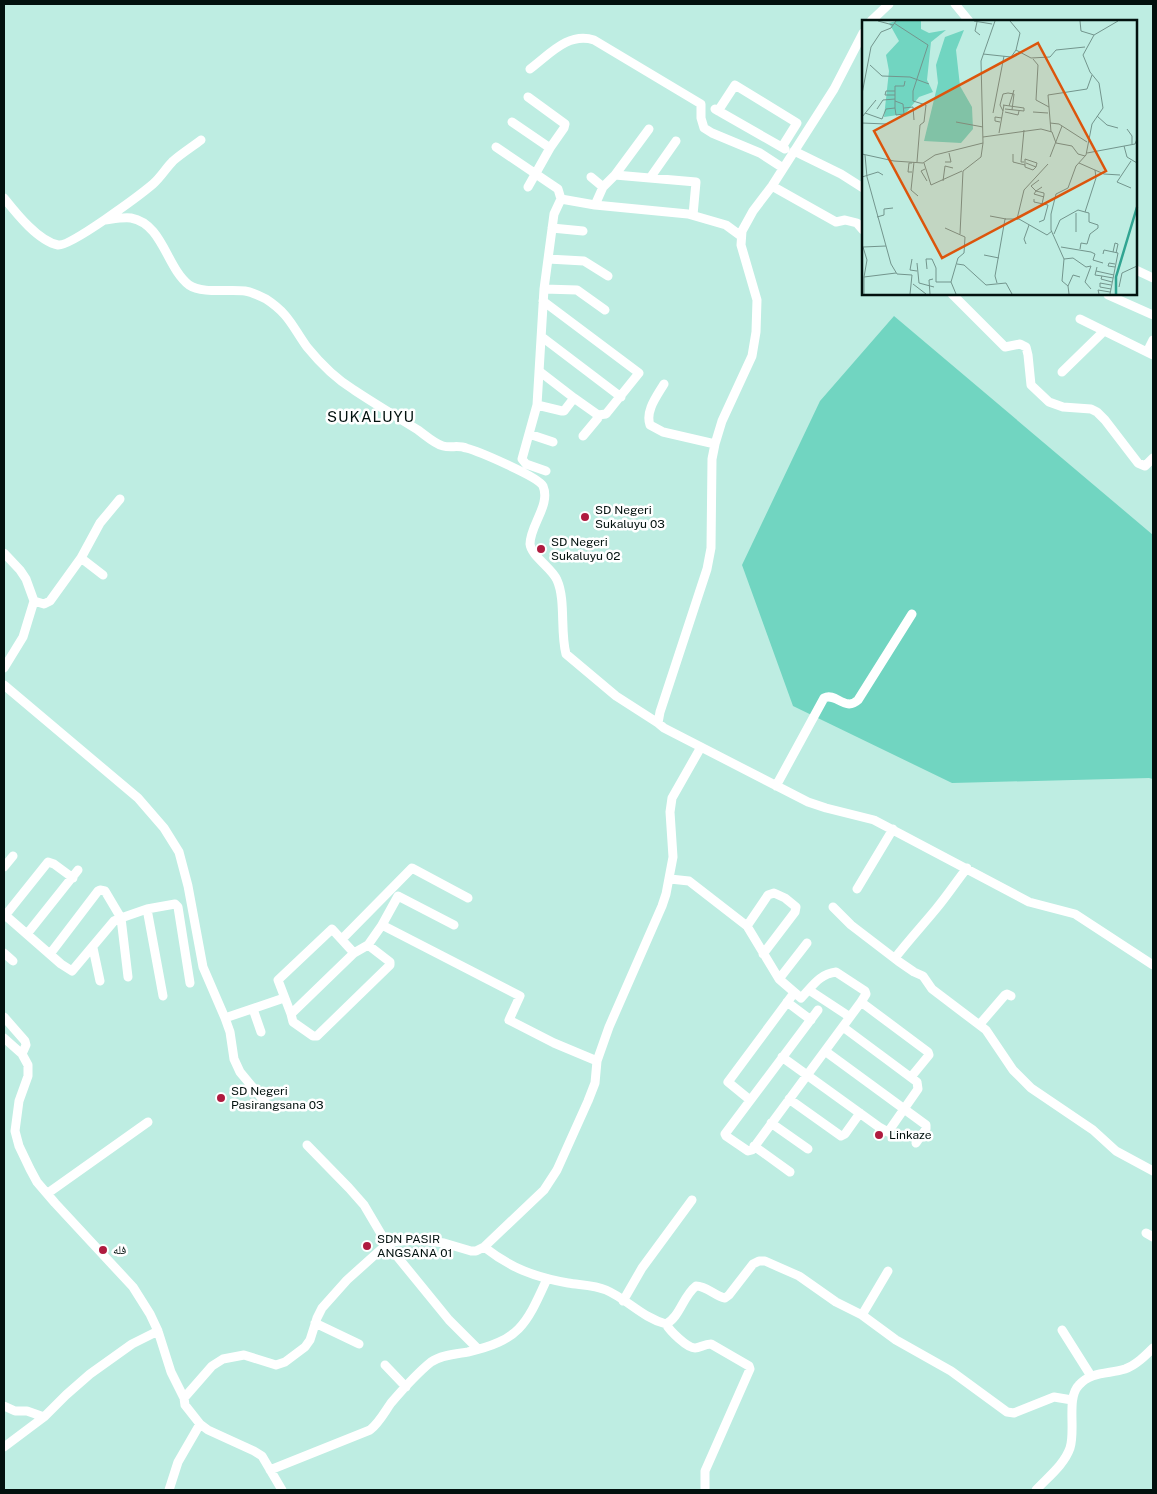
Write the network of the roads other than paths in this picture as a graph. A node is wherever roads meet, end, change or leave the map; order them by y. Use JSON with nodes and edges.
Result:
{"nodes":[{"id":1,"x":889,"y":4,"type":"edge"},
{"id":2,"x":954,"y":4,"type":"edge"},
{"id":3,"x":872,"y":20,"type":"edge"},
{"id":4,"x":968,"y":20,"type":"edge"},
{"id":5,"x":862,"y":35,"type":"edge"},
{"id":6,"x":530,"y":69,"type":"dead end"},
{"id":7,"x":528,"y":96,"type":"dead end"},
{"id":8,"x":512,"y":122,"type":"dead end"},
{"id":9,"x":649,"y":129,"type":"dead end"},
{"id":10,"x":201,"y":140,"type":"dead end"},
{"id":11,"x":676,"y":141,"type":"dead end"},
{"id":12,"x":496,"y":147,"type":"dead end"},
{"id":13,"x":782,"y":147,"type":"junction"},
{"id":14,"x":550,"y":148,"type":"junction"},
{"id":15,"x":793,"y":152,"type":"junction"},
{"id":16,"x":783,"y":168,"type":"junction"},
{"id":17,"x":536,"y":173,"type":"junction"},
{"id":18,"x":615,"y":175,"type":"junction"},
{"id":19,"x":591,"y":177,"type":"dead end"},
{"id":20,"x":650,"y":178,"type":"junction"},
{"id":21,"x":772,"y":186,"type":"junction"},
{"id":22,"x":528,"y":187,"type":"dead end"},
{"id":23,"x":603,"y":187,"type":"junction"},
{"id":24,"x":862,"y":187,"type":"edge"},
{"id":25,"x":4,"y":198,"type":"edge"},
{"id":26,"x":561,"y":199,"type":"junction"},
{"id":27,"x":595,"y":205,"type":"junction"},
{"id":28,"x":693,"y":215,"type":"junction"},
{"id":29,"x":105,"y":220,"type":"junction"},
{"id":30,"x":552,"y":228,"type":"junction"},
{"id":31,"x":862,"y":229,"type":"edge"},
{"id":32,"x":583,"y":230,"type":"dead end"},
{"id":33,"x":741,"y":236,"type":"junction"},
{"id":34,"x":548,"y":259,"type":"junction"},
{"id":35,"x":1137,"y":270,"type":"edge"},
{"id":36,"x":608,"y":276,"type":"dead end"},
{"id":37,"x":1153,"y":278,"type":"edge"},
{"id":38,"x":544,"y":289,"type":"junction"},
{"id":39,"x":953,"y":295,"type":"edge"},
{"id":40,"x":1108,"y":295,"type":"edge"},
{"id":41,"x":543,"y":301,"type":"junction"},
{"id":42,"x":605,"y":310,"type":"dead end"},
{"id":43,"x":1153,"y":315,"type":"edge"},
{"id":44,"x":1080,"y":319,"type":"dead end"},
{"id":45,"x":1104,"y":330,"type":"junction"},
{"id":46,"x":542,"y":337,"type":"junction"},
{"id":47,"x":1153,"y":340,"type":"edge"},
{"id":48,"x":1150,"y":353,"type":"edge"},
{"id":49,"x":539,"y":371,"type":"junction"},
{"id":50,"x":1062,"y":372,"type":"dead end"},
{"id":51,"x":664,"y":384,"type":"dead end"},
{"id":52,"x":621,"y":397,"type":"junction"},
{"id":53,"x":574,"y":398,"type":"junction"},
{"id":54,"x":537,"y":405,"type":"junction"},
{"id":55,"x":598,"y":415,"type":"junction"},
{"id":56,"x":529,"y":434,"type":"junction"},
{"id":57,"x":583,"y":436,"type":"dead end"},
{"id":58,"x":553,"y":442,"type":"dead end"},
{"id":59,"x":715,"y":444,"type":"junction"},
{"id":60,"x":1153,"y":458,"type":"edge"},
{"id":61,"x":546,"y":471,"type":"dead end"},
{"id":62,"x":120,"y":499,"type":"dead end"},
{"id":63,"x":4,"y":553,"type":"edge"},
{"id":64,"x":81,"y":558,"type":"junction"},
{"id":65,"x":103,"y":575,"type":"dead end"},
{"id":66,"x":34,"y":601,"type":"junction"},
{"id":67,"x":912,"y":614,"type":"dead end"},
{"id":68,"x":4,"y":668,"type":"edge"},
{"id":69,"x":4,"y":685,"type":"edge"},
{"id":70,"x":658,"y":723,"type":"junction"},
{"id":71,"x":701,"y":747,"type":"junction"},
{"id":72,"x":776,"y":786,"type":"junction"},
{"id":73,"x":893,"y":829,"type":"junction"},
{"id":74,"x":13,"y":856,"type":"dead end"},
{"id":75,"x":4,"y":867,"type":"edge"},
{"id":76,"x":967,"y":868,"type":"junction"},
{"id":77,"x":78,"y":870,"type":"dead end"},
{"id":78,"x":72,"y":878,"type":"junction"},
{"id":79,"x":670,"y":879,"type":"junction"},
{"id":80,"x":398,"y":882,"type":"junction"},
{"id":81,"x":857,"y":889,"type":"dead end"},
{"id":82,"x":398,"y":896,"type":"junction"},
{"id":83,"x":468,"y":898,"type":"dead end"},
{"id":84,"x":833,"y":907,"type":"dead end"},
{"id":85,"x":147,"y":910,"type":"junction"},
{"id":86,"x":4,"y":916,"type":"edge"},
{"id":87,"x":121,"y":918,"type":"junction"},
{"id":88,"x":382,"y":925,"type":"junction"},
{"id":89,"x":454,"y":925,"type":"dead end"},
{"id":90,"x":747,"y":926,"type":"junction"},
{"id":91,"x":27,"y":934,"type":"junction"},
{"id":92,"x":342,"y":939,"type":"junction"},
{"id":93,"x":807,"y":943,"type":"dead end"},
{"id":94,"x":368,"y":945,"type":"junction"},
{"id":95,"x":93,"y":948,"type":"junction"},
{"id":96,"x":4,"y":953,"type":"edge"},
{"id":97,"x":354,"y":953,"type":"junction"},
{"id":98,"x":50,"y":954,"type":"junction"},
{"id":99,"x":763,"y":954,"type":"junction"},
{"id":100,"x":895,"y":958,"type":"junction"},
{"id":101,"x":13,"y":961,"type":"dead end"},
{"id":102,"x":1153,"y":965,"type":"edge"},
{"id":103,"x":128,"y":977,"type":"dead end"},
{"id":104,"x":779,"y":979,"type":"junction"},
{"id":105,"x":100,"y":981,"type":"dead end"},
{"id":106,"x":190,"y":983,"type":"dead end"},
{"id":107,"x":810,"y":990,"type":"junction"},
{"id":108,"x":794,"y":993,"type":"junction"},
{"id":109,"x":163,"y":996,"type":"dead end"},
{"id":110,"x":1011,"y":996,"type":"dead end"},
{"id":111,"x":284,"y":998,"type":"junction"},
{"id":112,"x":787,"y":1002,"type":"junction"},
{"id":113,"x":861,"y":1002,"type":"junction"},
{"id":114,"x":253,"y":1009,"type":"junction"},
{"id":115,"x":818,"y":1010,"type":"dead end"},
{"id":116,"x":291,"y":1014,"type":"junction"},
{"id":117,"x":4,"y":1017,"type":"edge"},
{"id":118,"x":850,"y":1017,"type":"junction"},
{"id":119,"x":225,"y":1018,"type":"junction"},
{"id":120,"x":811,"y":1020,"type":"junction"},
{"id":121,"x":980,"y":1024,"type":"junction"},
{"id":122,"x":842,"y":1027,"type":"junction"},
{"id":123,"x":261,"y":1032,"type":"dead end"},
{"id":124,"x":4,"y":1038,"type":"edge"},
{"id":125,"x":825,"y":1050,"type":"junction"},
{"id":126,"x":22,"y":1054,"type":"junction"},
{"id":127,"x":782,"y":1057,"type":"junction"},
{"id":128,"x":597,"y":1060,"type":"junction"},
{"id":129,"x":806,"y":1075,"type":"junction"},
{"id":130,"x":911,"y":1077,"type":"junction"},
{"id":131,"x":789,"y":1099,"type":"junction"},
{"id":132,"x":750,"y":1100,"type":"junction"},
{"id":133,"x":265,"y":1102,"type":"dead end"},
{"id":134,"x":904,"y":1109,"type":"junction"},
{"id":135,"x":860,"y":1113,"type":"junction"},
{"id":136,"x":148,"y":1122,"type":"dead end"},
{"id":137,"x":771,"y":1123,"type":"junction"},
{"id":138,"x":916,"y":1143,"type":"dead end"},
{"id":139,"x":307,"y":1145,"type":"dead end"},
{"id":140,"x":754,"y":1146,"type":"junction"},
{"id":141,"x":808,"y":1149,"type":"dead end"},
{"id":142,"x":1153,"y":1170,"type":"edge"},
{"id":143,"x":790,"y":1172,"type":"dead end"},
{"id":144,"x":48,"y":1193,"type":"junction"},
{"id":145,"x":692,"y":1200,"type":"dead end"},
{"id":146,"x":387,"y":1244,"type":"junction"},
{"id":147,"x":484,"y":1247,"type":"junction"},
{"id":148,"x":888,"y":1271,"type":"dead end"},
{"id":149,"x":548,"y":1279,"type":"junction"},
{"id":150,"x":623,"y":1301,"type":"junction"},
{"id":151,"x":862,"y":1315,"type":"junction"},
{"id":152,"x":315,"y":1323,"type":"junction"},
{"id":153,"x":666,"y":1324,"type":"junction"},
{"id":154,"x":1062,"y":1330,"type":"dead end"},
{"id":155,"x":158,"y":1331,"type":"junction"},
{"id":156,"x":359,"y":1344,"type":"dead end"},
{"id":157,"x":1153,"y":1348,"type":"edge"},
{"id":158,"x":478,"y":1349,"type":"junction"},
{"id":159,"x":384,"y":1365,"type":"dead end"},
{"id":160,"x":1092,"y":1376,"type":"junction"},
{"id":161,"x":406,"y":1386,"type":"junction"},
{"id":162,"x":184,"y":1398,"type":"junction"},
{"id":163,"x":1072,"y":1400,"type":"junction"},
{"id":164,"x":4,"y":1406,"type":"edge"},
{"id":165,"x":44,"y":1417,"type":"junction"},
{"id":166,"x":200,"y":1424,"type":"junction"},
{"id":167,"x":4,"y":1447,"type":"edge"},
{"id":168,"x":270,"y":1470,"type":"junction"},
{"id":169,"x":170,"y":1490,"type":"edge"},
{"id":170,"x":282,"y":1490,"type":"edge"},
{"id":171,"x":705,"y":1490,"type":"edge"},
{"id":172,"x":1036,"y":1490,"type":"edge"}],
"edges":[{"from":1,"to":3,"type":"street"},
{"from":2,"to":4,"type":"street"},
{"from":5,"to":15,"type":"street"},
{"from":6,"to":16,"type":"street"},
{"from":7,"to":14,"type":"street"},
{"from":8,"to":14,"type":"street"},
{"from":9,"to":18,"type":"street"},
{"from":10,"to":29,"type":"street"},
{"from":11,"to":20,"type":"street"},
{"from":12,"to":17,"type":"street"},
{"from":13,"to":13,"type":"street"},
{"from":13,"to":15,"type":"street"},
{"from":14,"to":17,"type":"street"},
{"from":15,"to":16,"type":"street"},
{"from":15,"to":24,"type":"street"},
{"from":16,"to":21,"type":"street"},
{"from":17,"to":22,"type":"street"},
{"from":17,"to":26,"type":"street"},
{"from":18,"to":20,"type":"street"},
{"from":18,"to":23,"type":"street"},
{"from":19,"to":23,"type":"street"},
{"from":20,"to":28,"type":"street"},
{"from":21,"to":31,"type":"street"},
{"from":21,"to":33,"type":"street"},
{"from":23,"to":27,"type":"street"},
{"from":25,"to":29,"type":"street"},
{"from":26,"to":27,"type":"street"},
{"from":26,"to":30,"type":"street"},
{"from":27,"to":28,"type":"street"},
{"from":28,"to":33,"type":"street"},
{"from":29,"to":70,"type":"street"},
{"from":30,"to":32,"type":"street"},
{"from":30,"to":34,"type":"street"},
{"from":33,"to":59,"type":"street"},
{"from":34,"to":36,"type":"street"},
{"from":34,"to":38,"type":"street"},
{"from":35,"to":37,"type":"street"},
{"from":38,"to":41,"type":"street"},
{"from":38,"to":42,"type":"street"},
{"from":39,"to":60,"type":"street"},
{"from":40,"to":43,"type":"street"},
{"from":41,"to":46,"type":"street"},
{"from":41,"to":52,"type":"street"},
{"from":44,"to":45,"type":"street"},
{"from":45,"to":48,"type":"street"},
{"from":45,"to":50,"type":"street"},
{"from":46,"to":49,"type":"street"},
{"from":46,"to":52,"type":"street"},
{"from":47,"to":48,"type":"street"},
{"from":49,"to":53,"type":"street"},
{"from":49,"to":54,"type":"street"},
{"from":51,"to":59,"type":"street"},
{"from":52,"to":55,"type":"street"},
{"from":53,"to":54,"type":"street"},
{"from":53,"to":55,"type":"street"},
{"from":54,"to":56,"type":"street"},
{"from":55,"to":57,"type":"street"},
{"from":56,"to":58,"type":"street"},
{"from":56,"to":61,"type":"street"},
{"from":59,"to":70,"type":"street"},
{"from":62,"to":64,"type":"street"},
{"from":63,"to":66,"type":"street"},
{"from":64,"to":65,"type":"street"},
{"from":64,"to":66,"type":"street"},
{"from":66,"to":68,"type":"street"},
{"from":67,"to":72,"type":"street"},
{"from":69,"to":119,"type":"street"},
{"from":70,"to":71,"type":"street"},
{"from":71,"to":72,"type":"street"},
{"from":71,"to":79,"type":"street"},
{"from":72,"to":73,"type":"street"},
{"from":73,"to":76,"type":"street"},
{"from":73,"to":81,"type":"street"},
{"from":74,"to":75,"type":"street"},
{"from":76,"to":100,"type":"street"},
{"from":76,"to":102,"type":"street"},
{"from":77,"to":78,"type":"street"},
{"from":78,"to":86,"type":"street"},
{"from":78,"to":91,"type":"street"},
{"from":79,"to":90,"type":"street"},
{"from":79,"to":128,"type":"street"},
{"from":80,"to":82,"type":"street"},
{"from":80,"to":83,"type":"street"},
{"from":80,"to":92,"type":"street"},
{"from":82,"to":88,"type":"street"},
{"from":82,"to":89,"type":"street"},
{"from":84,"to":100,"type":"street"},
{"from":85,"to":87,"type":"street"},
{"from":85,"to":106,"type":"street"},
{"from":85,"to":109,"type":"street"},
{"from":86,"to":91,"type":"street"},
{"from":87,"to":95,"type":"street"},
{"from":87,"to":98,"type":"street"},
{"from":87,"to":103,"type":"street"},
{"from":88,"to":94,"type":"street"},
{"from":88,"to":128,"type":"street"},
{"from":90,"to":99,"type":"street"},
{"from":90,"to":99,"type":"street"},
{"from":91,"to":98,"type":"street"},
{"from":92,"to":97,"type":"street"},
{"from":92,"to":111,"type":"street"},
{"from":93,"to":104,"type":"street"},
{"from":94,"to":97,"type":"street"},
{"from":94,"to":116,"type":"street"},
{"from":95,"to":98,"type":"street"},
{"from":95,"to":105,"type":"street"},
{"from":96,"to":101,"type":"street"},
{"from":97,"to":116,"type":"street"},
{"from":99,"to":104,"type":"street"},
{"from":100,"to":121,"type":"street"},
{"from":104,"to":108,"type":"street"},
{"from":107,"to":108,"type":"street"},
{"from":107,"to":113,"type":"street"},
{"from":107,"to":118,"type":"street"},
{"from":108,"to":112,"type":"street"},
{"from":110,"to":121,"type":"street"},
{"from":111,"to":114,"type":"street"},
{"from":111,"to":116,"type":"street"},
{"from":112,"to":120,"type":"street"},
{"from":112,"to":132,"type":"street"},
{"from":113,"to":118,"type":"street"},
{"from":113,"to":130,"type":"street"},
{"from":114,"to":119,"type":"street"},
{"from":114,"to":123,"type":"street"},
{"from":115,"to":120,"type":"street"},
{"from":117,"to":126,"type":"street"},
{"from":118,"to":122,"type":"street"},
{"from":119,"to":133,"type":"street"},
{"from":120,"to":127,"type":"street"},
{"from":121,"to":142,"type":"street"},
{"from":122,"to":125,"type":"street"},
{"from":122,"to":130,"type":"street"},
{"from":124,"to":126,"type":"street"},
{"from":125,"to":129,"type":"street"},
{"from":125,"to":134,"type":"street"},
{"from":126,"to":144,"type":"street"},
{"from":127,"to":129,"type":"street"},
{"from":127,"to":132,"type":"street"},
{"from":128,"to":147,"type":"street"},
{"from":129,"to":131,"type":"street"},
{"from":129,"to":135,"type":"street"},
{"from":130,"to":134,"type":"street"},
{"from":131,"to":135,"type":"street"},
{"from":131,"to":137,"type":"street"},
{"from":132,"to":140,"type":"street"},
{"from":134,"to":135,"type":"street"},
{"from":134,"to":138,"type":"street"},
{"from":136,"to":144,"type":"street"},
{"from":137,"to":140,"type":"street"},
{"from":137,"to":141,"type":"street"},
{"from":139,"to":146,"type":"street"},
{"from":140,"to":143,"type":"street"},
{"from":144,"to":155,"type":"street"},
{"from":145,"to":150,"type":"street"},
{"from":146,"to":147,"type":"street"},
{"from":146,"to":152,"type":"street"},
{"from":146,"to":158,"type":"street"},
{"from":147,"to":149,"type":"street"},
{"from":148,"to":151,"type":"street"},
{"from":149,"to":150,"type":"street"},
{"from":149,"to":158,"type":"street"},
{"from":150,"to":153,"type":"street"},
{"from":151,"to":153,"type":"street"},
{"from":151,"to":163,"type":"street"},
{"from":152,"to":156,"type":"street"},
{"from":152,"to":162,"type":"street"},
{"from":153,"to":171,"type":"street"},
{"from":154,"to":160,"type":"street"},
{"from":155,"to":162,"type":"street"},
{"from":155,"to":165,"type":"street"},
{"from":157,"to":160,"type":"street"},
{"from":158,"to":161,"type":"street"},
{"from":159,"to":161,"type":"street"},
{"from":160,"to":163,"type":"street"},
{"from":161,"to":168,"type":"street"},
{"from":162,"to":166,"type":"street"},
{"from":163,"to":172,"type":"street"},
{"from":164,"to":165,"type":"street"},
{"from":165,"to":167,"type":"street"},
{"from":166,"to":168,"type":"street"},
{"from":166,"to":169,"type":"street"},
{"from":168,"to":170,"type":"street"}]}
